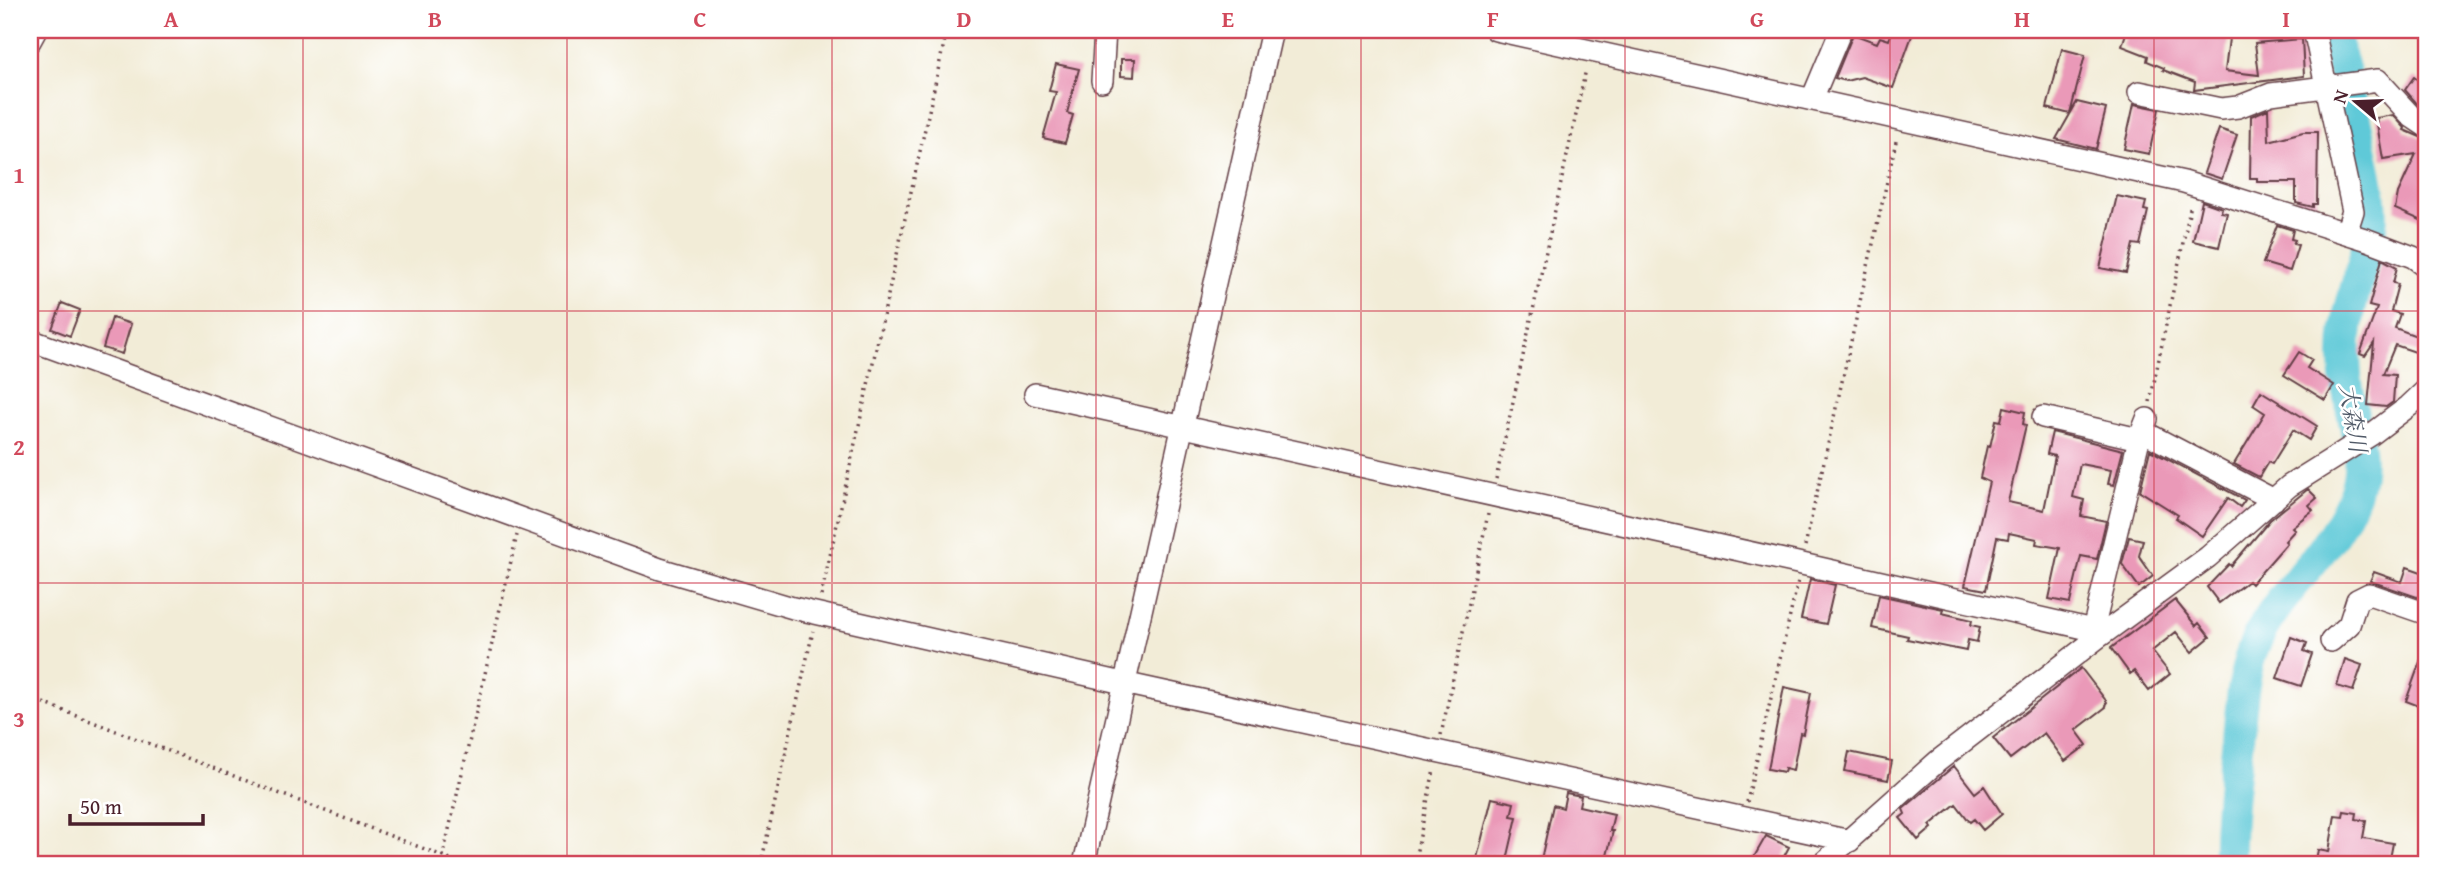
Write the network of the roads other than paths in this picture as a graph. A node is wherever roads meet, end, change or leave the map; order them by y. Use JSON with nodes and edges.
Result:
{"nodes":[{"id":1,"x":36,"y":30,"type":"edge"},
{"id":2,"x":1105,"y":30,"type":"edge"},
{"id":3,"x":1272,"y":30,"type":"edge"},
{"id":4,"x":1496,"y":30,"type":"edge"},
{"id":5,"x":1841,"y":30,"type":"edge"},
{"id":6,"x":2314,"y":30,"type":"edge"},
{"id":7,"x":30,"y":41,"type":"edge"},
{"id":8,"x":1101,"y":81,"type":"dead end"},
{"id":9,"x":2328,"y":86,"type":"junction"},
{"id":10,"x":2139,"y":92,"type":"dead end"},
{"id":11,"x":1812,"y":99,"type":"junction"},
{"id":12,"x":2427,"y":127,"type":"edge"},
{"id":13,"x":2352,"y":235,"type":"junction"},
{"id":14,"x":2427,"y":267,"type":"edge"},
{"id":15,"x":30,"y":340,"type":"edge"},
{"id":16,"x":2427,"y":389,"type":"edge"},
{"id":17,"x":1035,"y":394,"type":"dead end"},
{"id":18,"x":2043,"y":417,"type":"dead end"},
{"id":19,"x":1182,"y":426,"type":"junction"},
{"id":20,"x":2143,"y":430,"type":"junction"},
{"id":21,"x":2274,"y":499,"type":"junction"},
{"id":22,"x":2427,"y":614,"type":"edge"},
{"id":23,"x":2096,"y":634,"type":"junction"},
{"id":24,"x":2332,"y":641,"type":"dead end"},
{"id":25,"x":1123,"y":683,"type":"junction"},
{"id":26,"x":1850,"y":841,"type":"junction"},
{"id":27,"x":1084,"y":864,"type":"edge"},
{"id":28,"x":1822,"y":864,"type":"edge"}],
"edges":[{"from":1,"to":7,"type":"street"},
{"from":2,"to":8,"type":"street"},
{"from":3,"to":19,"type":"street"},
{"from":4,"to":11,"type":"street"},
{"from":5,"to":11,"type":"street"},
{"from":6,"to":9,"type":"street"},
{"from":9,"to":10,"type":"street"},
{"from":9,"to":12,"type":"street"},
{"from":9,"to":13,"type":"street"},
{"from":11,"to":13,"type":"street"},
{"from":13,"to":14,"type":"street"},
{"from":15,"to":25,"type":"street"},
{"from":16,"to":21,"type":"street"},
{"from":17,"to":19,"type":"street"},
{"from":18,"to":20,"type":"street"},
{"from":19,"to":23,"type":"street"},
{"from":19,"to":25,"type":"street"},
{"from":20,"to":21,"type":"street"},
{"from":20,"to":23,"type":"street"},
{"from":21,"to":23,"type":"street"},
{"from":22,"to":24,"type":"street"},
{"from":23,"to":26,"type":"street"},
{"from":25,"to":26,"type":"street"},
{"from":25,"to":27,"type":"street"},
{"from":26,"to":28,"type":"street"}]}
